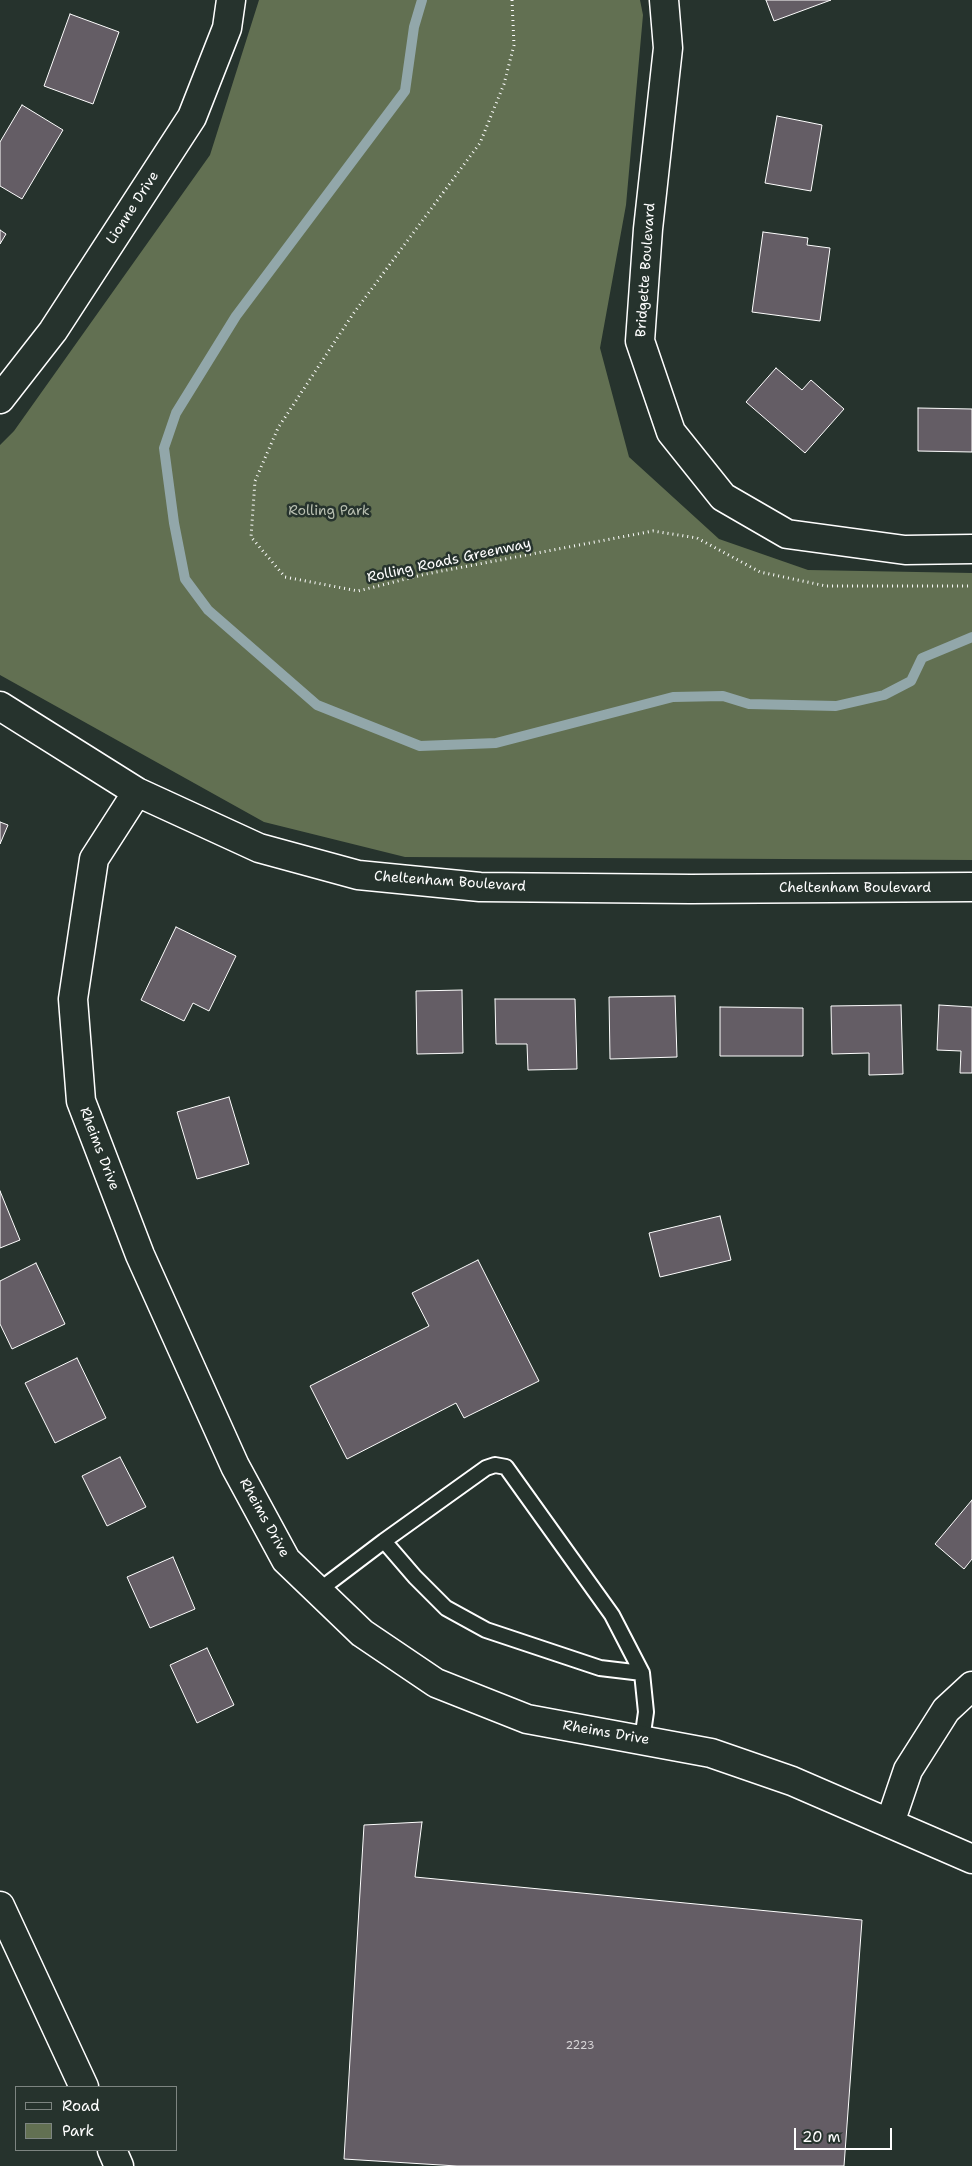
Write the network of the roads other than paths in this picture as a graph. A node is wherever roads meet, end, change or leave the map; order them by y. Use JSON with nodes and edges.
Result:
{"nodes":[{"id":1,"x":231,"y":0,"type":"edge"},
{"id":2,"x":664,"y":0,"type":"edge"},
{"id":3,"x":0,"y":399,"type":"edge"},
{"id":4,"x":972,"y":549,"type":"edge"},
{"id":5,"x":0,"y":706,"type":"edge"},
{"id":6,"x":137,"y":792,"type":"junction"},
{"id":7,"x":972,"y":887,"type":"edge"},
{"id":8,"x":384,"y":1540,"type":"junction"},
{"id":9,"x":318,"y":1591,"type":"junction"},
{"id":10,"x":642,"y":1673,"type":"junction"},
{"id":11,"x":972,"y":1686,"type":"edge"},
{"id":12,"x":642,"y":1740,"type":"junction"},
{"id":13,"x":890,"y":1823,"type":"junction"},
{"id":14,"x":972,"y":1859,"type":"edge"},
{"id":15,"x":0,"y":1906,"type":"edge"},
{"id":16,"x":84,"y":2086,"type":"edge"},
{"id":17,"x":112,"y":2151,"type":"edge"},
{"id":18,"x":119,"y":2166,"type":"edge"}],
"edges":[{"from":1,"to":3,"type":"main road","name":"Lionne Drive"},
{"from":2,"to":4,"type":"main road","name":"Bridgette Boulevard"},
{"from":5,"to":6,"type":"main road","name":"Cheltenham Boulevard"},
{"from":6,"to":7,"type":"main road","name":"Cheltenham Boulevard"},
{"from":6,"to":9,"type":"main road","name":"Rheims Drive"},
{"from":8,"to":9,"type":"lane"},
{"from":8,"to":10,"type":"lane"},
{"from":8,"to":10,"type":"lane"},
{"from":9,"to":12,"type":"main road","name":"Rheims Drive"},
{"from":10,"to":12,"type":"lane"},
{"from":11,"to":13,"type":"main road"},
{"from":12,"to":13,"type":"main road","name":"Rheims Drive"},
{"from":13,"to":14,"type":"main road","name":"Rheims Drive"},
{"from":15,"to":16,"type":"main road"},
{"from":17,"to":18,"type":"main road"}]}
